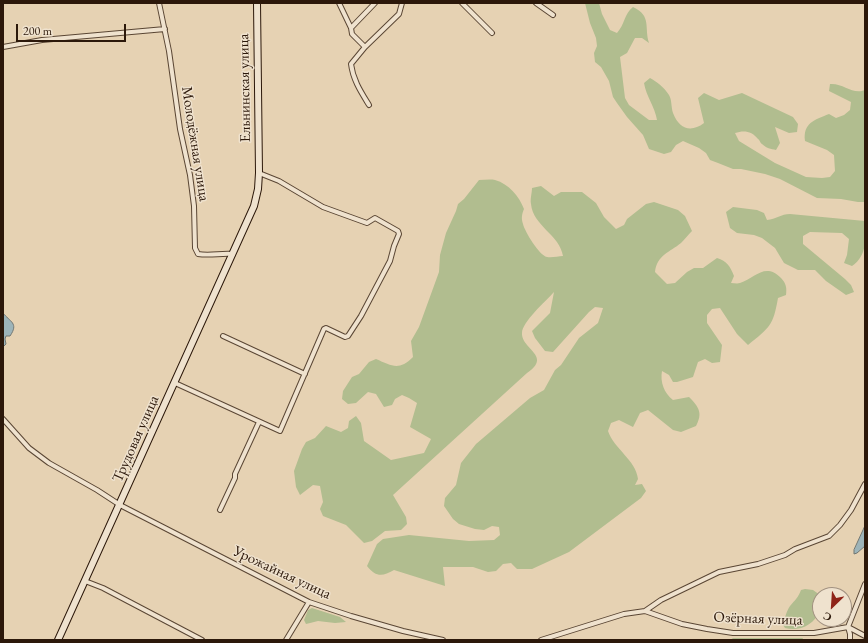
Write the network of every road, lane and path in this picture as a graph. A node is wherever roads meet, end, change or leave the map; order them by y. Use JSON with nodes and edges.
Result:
{"nodes":[{"id":1,"x":159,"y":3,"type":"edge"},
{"id":2,"x":257,"y":3,"type":"edge"},
{"id":3,"x":340,"y":3,"type":"edge"},
{"id":4,"x":375,"y":3,"type":"edge"},
{"id":5,"x":402,"y":3,"type":"edge"},
{"id":6,"x":462,"y":3,"type":"edge"},
{"id":7,"x":536,"y":3,"type":"edge"},
{"id":8,"x":553,"y":15,"type":"dead end"},
{"id":9,"x":350,"y":26,"type":"junction"},
{"id":10,"x":164,"y":28,"type":"junction"},
{"id":11,"x":492,"y":33,"type":"dead end"},
{"id":12,"x":3,"y":46,"type":"edge"},
{"id":13,"x":364,"y":49,"type":"junction"},
{"id":14,"x":369,"y":105,"type":"dead end"},
{"id":15,"x":259,"y":173,"type":"junction"},
{"id":16,"x":233,"y":254,"type":"junction"},
{"id":17,"x":225,"y":271,"type":"joint"},
{"id":18,"x":223,"y":336,"type":"dead end"},
{"id":19,"x":305,"y":374,"type":"junction"},
{"id":20,"x":175,"y":383,"type":"junction"},
{"id":21,"x":4,"y":421,"type":"edge"},
{"id":22,"x":259,"y":422,"type":"junction"},
{"id":23,"x":865,"y":484,"type":"edge"},
{"id":24,"x":120,"y":505,"type":"junction"},
{"id":25,"x":220,"y":510,"type":"dead end"},
{"id":26,"x":85,"y":581,"type":"junction"},
{"id":27,"x":865,"y":584,"type":"edge"},
{"id":28,"x":309,"y":602,"type":"junction"},
{"id":29,"x":645,"y":611,"type":"junction"},
{"id":30,"x":852,"y":617,"type":"edge"},
{"id":31,"x":848,"y":627,"type":"junction"},
{"id":32,"x":865,"y":636,"type":"edge"},
{"id":33,"x":58,"y":640,"type":"edge"},
{"id":34,"x":202,"y":640,"type":"edge"},
{"id":35,"x":286,"y":640,"type":"edge"},
{"id":36,"x":443,"y":640,"type":"edge"},
{"id":37,"x":541,"y":640,"type":"edge"},
{"id":38,"x":850,"y":640,"type":"edge"}],
"edges":[{"from":1,"to":10,"type":"street","name":"Молодёжная улица"},
{"from":2,"to":15,"type":"main road","name":"Ельнинская улица"},
{"from":3,"to":9,"type":"street"},
{"from":4,"to":9,"type":"street"},
{"from":5,"to":13,"type":"street"},
{"from":6,"to":11,"type":"street"},
{"from":7,"to":8,"type":"street"},
{"from":9,"to":13,"type":"street"},
{"from":10,"to":12,"type":"street"},
{"from":10,"to":16,"type":"street","name":"Молодёжная улица"},
{"from":13,"to":14,"type":"street"},
{"from":15,"to":16,"type":"main road","name":"Ельнинская улица"},
{"from":15,"to":19,"type":"street"},
{"from":16,"to":17,"type":"main road","name":"Ельнинская улица"},
{"from":17,"to":20,"type":"main road","name":"Трудовая улица"},
{"from":18,"to":19,"type":"street"},
{"from":19,"to":22,"type":"street"},
{"from":20,"to":22,"type":"street"},
{"from":20,"to":24,"type":"main road","name":"Трудовая улица"},
{"from":21,"to":24,"type":"street","name":"Урожайная улица"},
{"from":22,"to":25,"type":"street"},
{"from":23,"to":29,"type":"street"},
{"from":24,"to":26,"type":"main road","name":"Трудовая улица"},
{"from":24,"to":28,"type":"street","name":"Урожайная улица"},
{"from":26,"to":33,"type":"main road","name":"Трудовая улица"},
{"from":26,"to":34,"type":"street"},
{"from":27,"to":30,"type":"street"},
{"from":28,"to":35,"type":"street"},
{"from":28,"to":36,"type":"street","name":"Урожайная улица"},
{"from":29,"to":31,"type":"street","name":"Озёрная улица"},
{"from":29,"to":37,"type":"street"},
{"from":31,"to":32,"type":"street"},
{"from":31,"to":38,"type":"street"}]}
